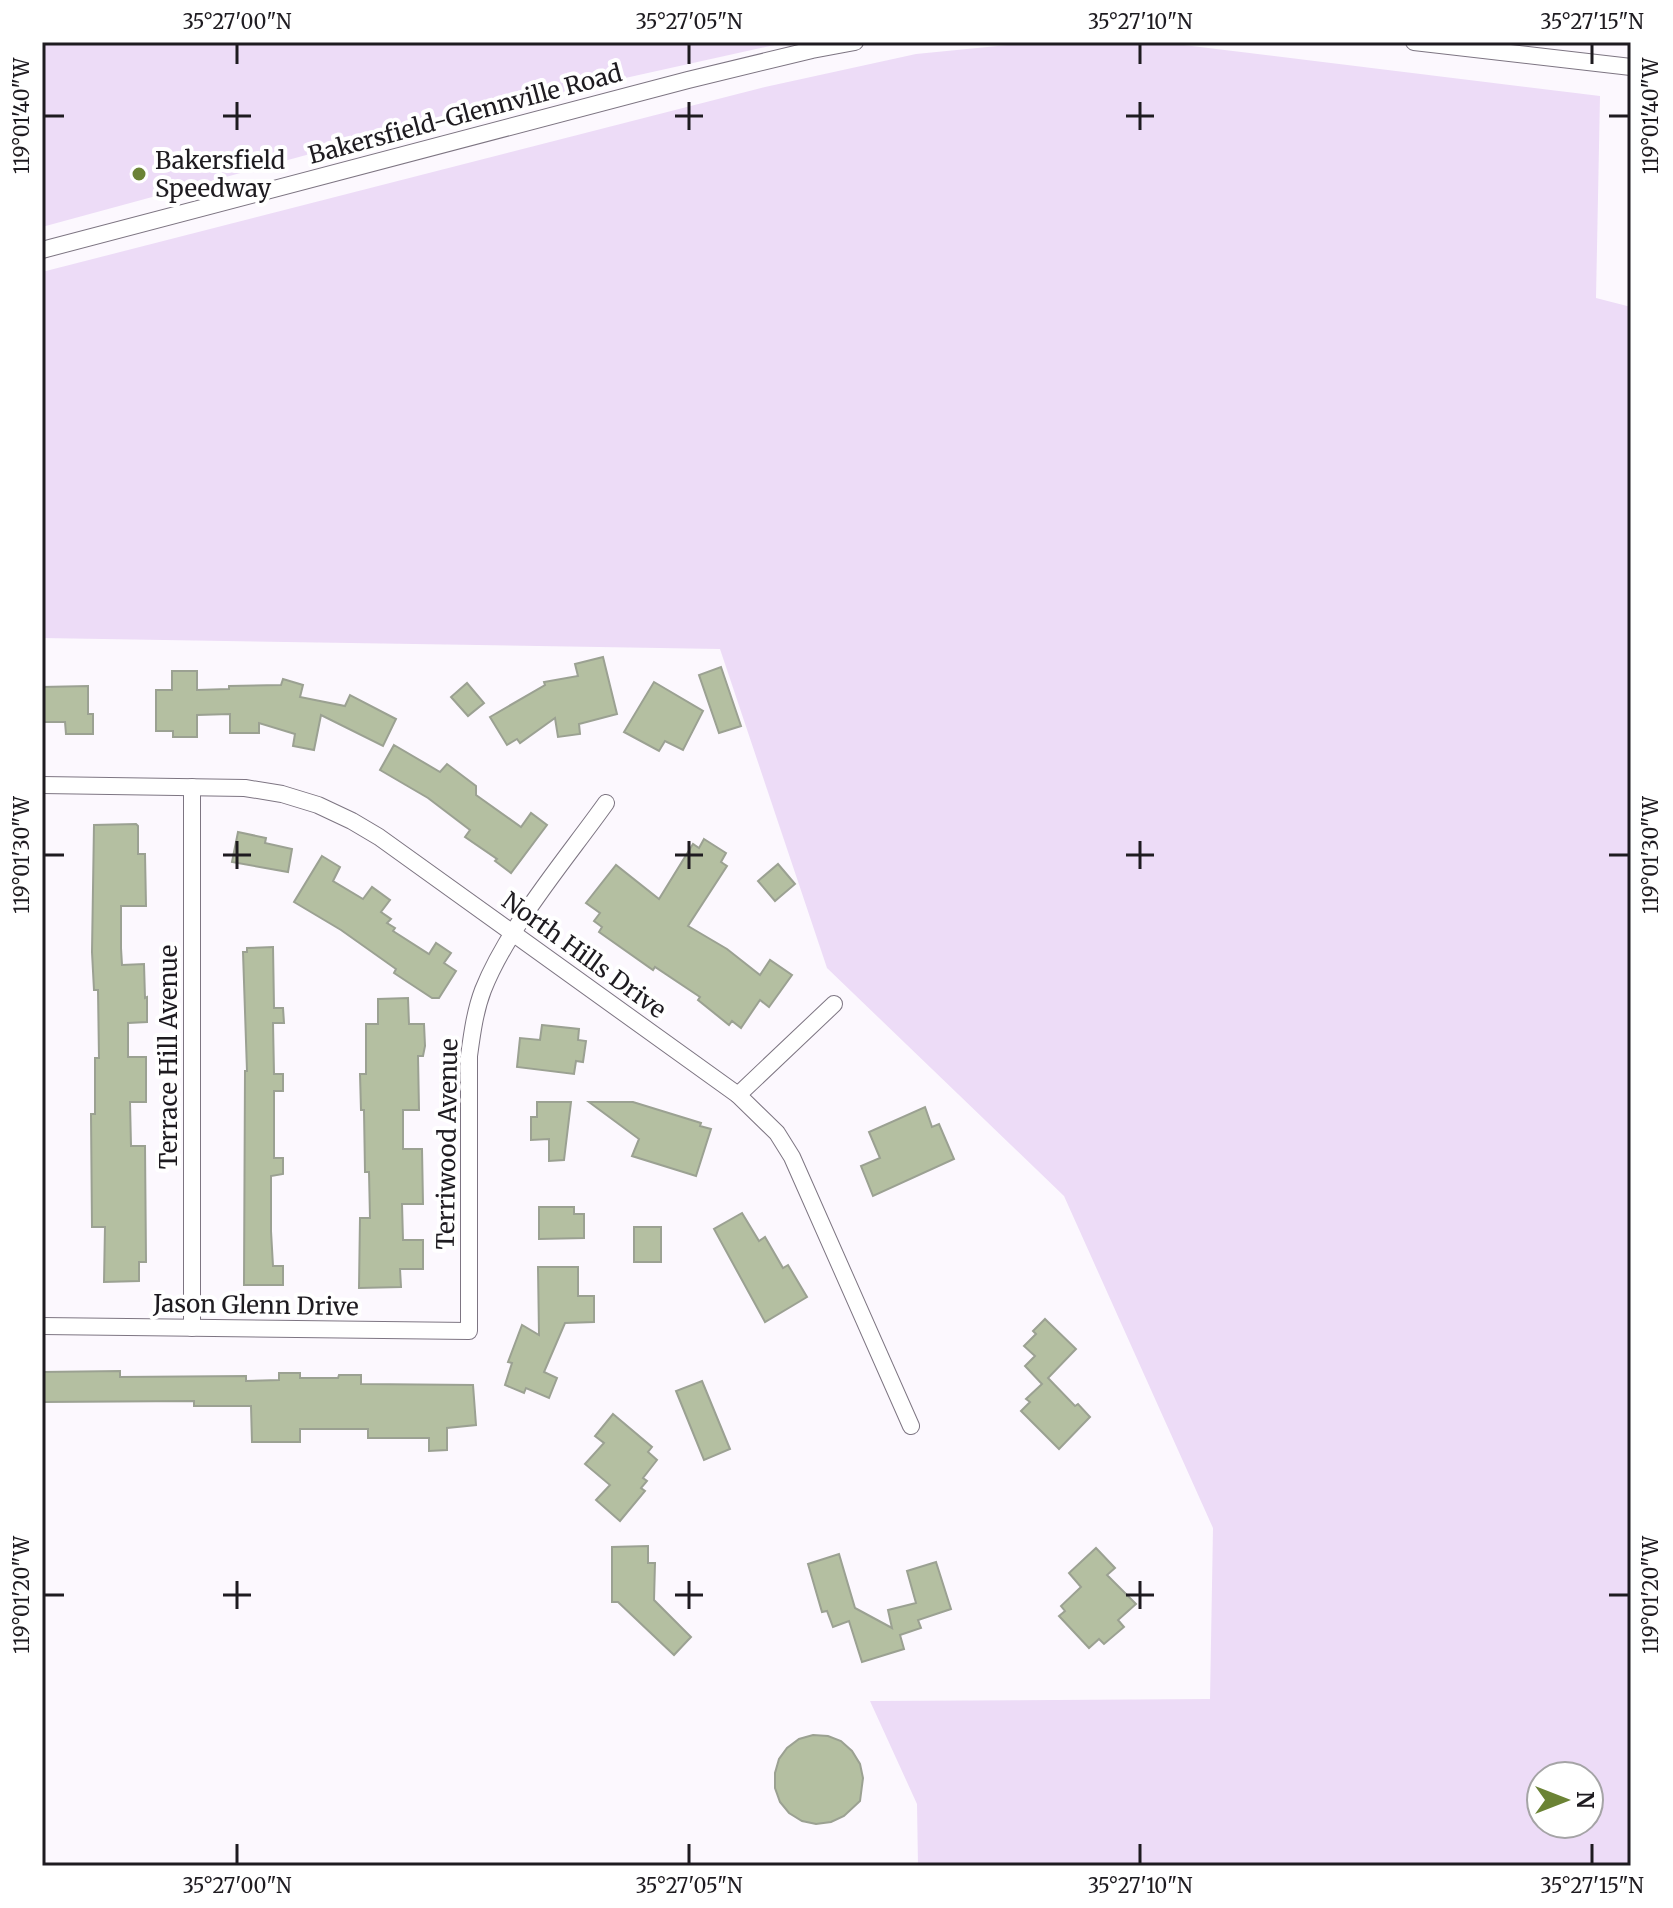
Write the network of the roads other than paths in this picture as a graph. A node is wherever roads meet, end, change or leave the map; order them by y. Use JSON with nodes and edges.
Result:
{"nodes":[{"id":1,"x":855,"y":42,"type":"edge"},
{"id":2,"x":1414,"y":42,"type":"edge"},
{"id":3,"x":1631,"y":67,"type":"edge"},
{"id":4,"x":42,"y":250,"type":"edge"},
{"id":5,"x":42,"y":785,"type":"edge"},
{"id":6,"x":192,"y":787,"type":"junction"},
{"id":7,"x":606,"y":803,"type":"dead end"},
{"id":8,"x":513,"y":934,"type":"junction"},
{"id":9,"x":834,"y":1004,"type":"dead end"},
{"id":10,"x":738,"y":1095,"type":"junction"},
{"id":11,"x":42,"y":1326,"type":"edge"},
{"id":12,"x":192,"y":1328,"type":"junction"},
{"id":13,"x":469,"y":1331,"type":"joint"},
{"id":14,"x":911,"y":1426,"type":"dead end"}],
"edges":[{"from":1,"to":4,"type":"street","name":"Bakersfield-Glennville Road"},
{"from":2,"to":3,"type":"street"},
{"from":5,"to":6,"type":"street","name":"North Hills Drive"},
{"from":6,"to":8,"type":"street","name":"North Hills Drive"},
{"from":6,"to":12,"type":"street","name":"Terrace Hill Avenue"},
{"from":7,"to":8,"type":"street","name":"Terriwood Avenue"},
{"from":8,"to":10,"type":"street","name":"North Hills Drive"},
{"from":8,"to":13,"type":"street","name":"Terriwood Avenue"},
{"from":9,"to":10,"type":"street"},
{"from":10,"to":14,"type":"street","name":"North Hills Drive"},
{"from":11,"to":12,"type":"street","name":"Jason Glenn Drive"},
{"from":12,"to":13,"type":"street","name":"Jason Glenn Drive"}]}
